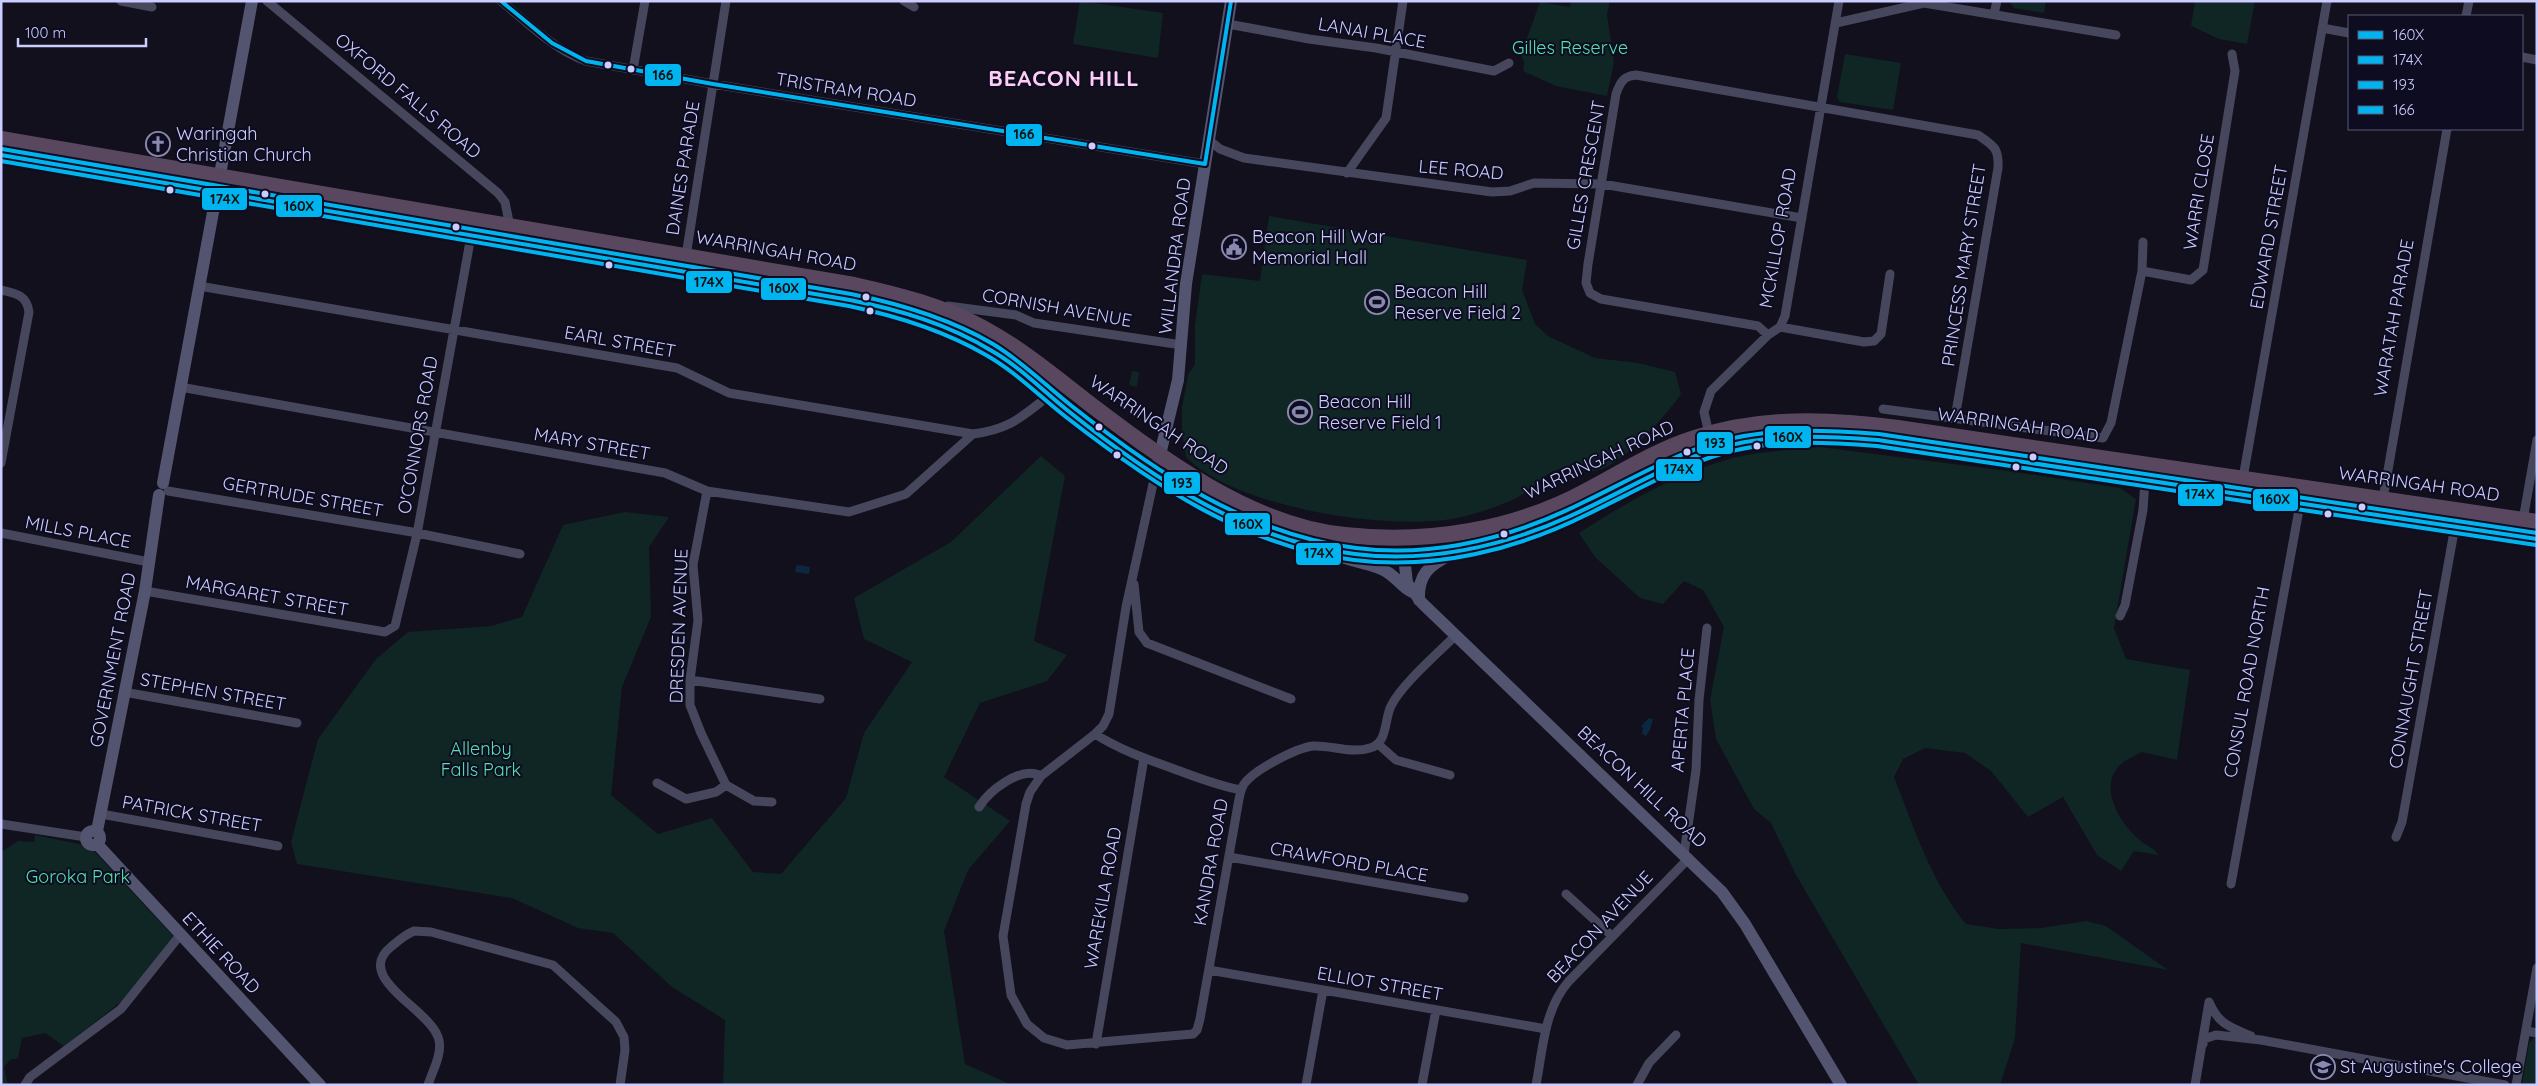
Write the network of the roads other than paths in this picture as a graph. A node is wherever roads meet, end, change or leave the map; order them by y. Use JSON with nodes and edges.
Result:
{"nodes":[{"id":1,"x":121,"y":1,"type":"edge"},
{"id":2,"x":252,"y":1,"type":"edge"},
{"id":3,"x":267,"y":1,"type":"edge"},
{"id":4,"x":502,"y":1,"type":"edge"},
{"id":5,"x":645,"y":1,"type":"edge"},
{"id":6,"x":726,"y":1,"type":"edge"},
{"id":7,"x":904,"y":1,"type":"edge"},
{"id":8,"x":1231,"y":1,"type":"edge"},
{"id":9,"x":1403,"y":1,"type":"edge"},
{"id":10,"x":1839,"y":1,"type":"edge"},
{"id":11,"x":1996,"y":1,"type":"edge"},
{"id":12,"x":2326,"y":1,"type":"edge"},
{"id":13,"x":2469,"y":1,"type":"edge"},
{"id":14,"x":152,"y":7,"type":"dead end"},
{"id":15,"x":914,"y":7,"type":"dead end"},
{"id":16,"x":1994,"y":14,"type":"junction"},
{"id":17,"x":2466,"y":15,"type":"edge"},
{"id":18,"x":1836,"y":22,"type":"junction"},
{"id":19,"x":1228,"y":24,"type":"junction"},
{"id":20,"x":2322,"y":28,"type":"junction"},
{"id":21,"x":2348,"y":33,"type":"edge"},
{"id":22,"x":2116,"y":35,"type":"dead end"},
{"id":23,"x":1395,"y":52,"type":"junction"},
{"id":24,"x":2232,"y":54,"type":"dead end"},
{"id":25,"x":2523,"y":58,"type":"edge"},
{"id":26,"x":2537,"y":60,"type":"edge"},
{"id":27,"x":1509,"y":63,"type":"dead end"},
{"id":28,"x":633,"y":70,"type":"junction"},
{"id":29,"x":713,"y":84,"type":"junction"},
{"id":30,"x":1822,"y":108,"type":"junction"},
{"id":31,"x":2447,"y":130,"type":"edge"},
{"id":32,"x":1,"y":139,"type":"edge"},
{"id":33,"x":1209,"y":140,"type":"junction"},
{"id":34,"x":1,"y":155,"type":"edge"},
{"id":35,"x":1205,"y":164,"type":"junction"},
{"id":36,"x":1347,"y":173,"type":"junction"},
{"id":37,"x":218,"y":184,"type":"junction"},
{"id":38,"x":1602,"y":184,"type":"junction"},
{"id":39,"x":1802,"y":218,"type":"junction"},
{"id":40,"x":510,"y":228,"type":"junction"},
{"id":41,"x":471,"y":236,"type":"junction"},
{"id":42,"x":2143,"y":242,"type":"dead end"},
{"id":43,"x":686,"y":256,"type":"junction"},
{"id":44,"x":2142,"y":271,"type":"junction"},
{"id":45,"x":1890,"y":274,"type":"dead end"},
{"id":46,"x":199,"y":286,"type":"junction"},
{"id":47,"x":1,"y":290,"type":"edge"},
{"id":48,"x":927,"y":304,"type":"junction"},
{"id":49,"x":1780,"y":328,"type":"junction"},
{"id":50,"x":453,"y":331,"type":"junction"},
{"id":51,"x":1768,"y":335,"type":"junction"},
{"id":52,"x":1182,"y":345,"type":"junction"},
{"id":53,"x":180,"y":387,"type":"junction"},
{"id":54,"x":1050,"y":395,"type":"junction"},
{"id":55,"x":1883,"y":409,"type":"dead end"},
{"id":56,"x":1955,"y":418,"type":"junction"},
{"id":57,"x":436,"y":432,"type":"junction"},
{"id":58,"x":2060,"y":433,"type":"junction"},
{"id":59,"x":973,"y":434,"type":"junction"},
{"id":60,"x":1709,"y":434,"type":"junction"},
{"id":61,"x":2537,"y":440,"type":"edge"},
{"id":62,"x":1715,"y":449,"type":"junction"},
{"id":63,"x":2057,"y":451,"type":"junction"},
{"id":64,"x":1160,"y":455,"type":"junction"},
{"id":65,"x":1,"y":463,"type":"edge"},
{"id":66,"x":1155,"y":475,"type":"junction"},
{"id":67,"x":2243,"y":478,"type":"junction"},
{"id":68,"x":2145,"y":480,"type":"junction"},
{"id":69,"x":2302,"y":488,"type":"junction"},
{"id":70,"x":164,"y":490,"type":"junction"},
{"id":71,"x":707,"y":491,"type":"junction"},
{"id":72,"x":2300,"y":504,"type":"junction"},
{"id":73,"x":2382,"y":507,"type":"junction"},
{"id":74,"x":2530,"y":521,"type":"edge"},
{"id":75,"x":2455,"y":526,"type":"junction"},
{"id":76,"x":1,"y":533,"type":"edge"},
{"id":77,"x":417,"y":534,"type":"junction"},
{"id":78,"x":1405,"y":538,"type":"junction"},
{"id":79,"x":2537,"y":538,"type":"edge"},
{"id":80,"x":1327,"y":549,"type":"junction"},
{"id":81,"x":1456,"y":552,"type":"junction"},
{"id":82,"x":520,"y":554,"type":"dead end"},
{"id":83,"x":1404,"y":557,"type":"junction"},
{"id":84,"x":149,"y":562,"type":"junction"},
{"id":85,"x":1133,"y":581,"type":"junction"},
{"id":86,"x":144,"y":591,"type":"junction"},
{"id":87,"x":1416,"y":596,"type":"junction"},
{"id":88,"x":2120,"y":616,"type":"dead end"},
{"id":89,"x":1707,"y":628,"type":"dead end"},
{"id":90,"x":385,"y":632,"type":"joint"},
{"id":91,"x":1455,"y":636,"type":"junction"},
{"id":92,"x":690,"y":680,"type":"junction"},
{"id":93,"x":124,"y":692,"type":"junction"},
{"id":94,"x":820,"y":699,"type":"dead end"},
{"id":95,"x":1291,"y":699,"type":"dead end"},
{"id":96,"x":297,"y":723,"type":"dead end"},
{"id":97,"x":1095,"y":734,"type":"junction"},
{"id":98,"x":1378,"y":744,"type":"junction"},
{"id":99,"x":1144,"y":758,"type":"junction"},
{"id":100,"x":1450,"y":775,"type":"dead end"},
{"id":101,"x":1041,"y":776,"type":"junction"},
{"id":102,"x":657,"y":783,"type":"dead end"},
{"id":103,"x":726,"y":785,"type":"junction"},
{"id":104,"x":1241,"y":790,"type":"junction"},
{"id":105,"x":772,"y":802,"type":"dead end"},
{"id":106,"x":979,"y":807,"type":"dead end"},
{"id":107,"x":101,"y":814,"type":"junction"},
{"id":108,"x":1,"y":824,"type":"edge"},
{"id":109,"x":93,"y":837,"type":"junction"},
{"id":110,"x":2396,"y":837,"type":"dead end"},
{"id":111,"x":278,"y":846,"type":"dead end"},
{"id":112,"x":1686,"y":856,"type":"junction"},
{"id":113,"x":1229,"y":857,"type":"junction"},
{"id":114,"x":2232,"y":884,"type":"dead end"},
{"id":115,"x":1566,"y":894,"type":"dead end"},
{"id":116,"x":1464,"y":898,"type":"dead end"},
{"id":117,"x":181,"y":934,"type":"junction"},
{"id":118,"x":1612,"y":936,"type":"junction"},
{"id":119,"x":2537,"y":968,"type":"edge"},
{"id":120,"x":1208,"y":970,"type":"junction"},
{"id":121,"x":1323,"y":990,"type":"junction"},
{"id":122,"x":1436,"y":1010,"type":"junction"},
{"id":123,"x":1546,"y":1029,"type":"junction"},
{"id":124,"x":2527,"y":1031,"type":"junction"},
{"id":125,"x":2537,"y":1033,"type":"edge"},
{"id":126,"x":1676,"y":1035,"type":"dead end"},
{"id":127,"x":2261,"y":1040,"type":"junction"},
{"id":128,"x":1096,"y":1044,"type":"junction"},
{"id":129,"x":2203,"y":1044,"type":"junction"},
{"id":130,"x":25,"y":1085,"type":"edge"},
{"id":131,"x":320,"y":1085,"type":"edge"},
{"id":132,"x":428,"y":1085,"type":"edge"},
{"id":133,"x":620,"y":1085,"type":"edge"},
{"id":134,"x":1306,"y":1085,"type":"edge"},
{"id":135,"x":1422,"y":1085,"type":"edge"},
{"id":136,"x":1536,"y":1085,"type":"edge"},
{"id":137,"x":1637,"y":1085,"type":"edge"},
{"id":138,"x":1841,"y":1085,"type":"edge"},
{"id":139,"x":2196,"y":1085,"type":"edge"},
{"id":140,"x":2505,"y":1085,"type":"edge"},
{"id":141,"x":2516,"y":1085,"type":"edge"}],
"edges":[{"from":1,"to":14,"type":"street"},
{"from":2,"to":37,"type":"main road","name":"GOVERNMENT ROAD"},
{"from":3,"to":40,"type":"street","name":"OXFORD FALLS ROAD"},
{"from":4,"to":28,"type":"street","name":"TRISTRAM ROAD"},
{"from":5,"to":28,"type":"street"},
{"from":6,"to":29,"type":"street","name":"DAINES PARADE"},
{"from":7,"to":15,"type":"street"},
{"from":8,"to":19,"type":"main road","name":"WILLANDRA ROAD"},
{"from":9,"to":23,"type":"street"},
{"from":10,"to":18,"type":"street","name":"MCKILLOP ROAD"},
{"from":11,"to":16,"type":"street"},
{"from":12,"to":20,"type":"street","name":"EDWARD STREET"},
{"from":13,"to":17,"type":"street"},
{"from":16,"to":18,"type":"street"},
{"from":16,"to":22,"type":"street"},
{"from":18,"to":30,"type":"street","name":"MCKILLOP ROAD"},
{"from":19,"to":23,"type":"street","name":"LANAI PLACE"},
{"from":19,"to":33,"type":"main road","name":"WILLANDRA ROAD"},
{"from":20,"to":21,"type":"street"},
{"from":20,"to":67,"type":"street","name":"EDWARD STREET"},
{"from":23,"to":27,"type":"street","name":"LANAI PLACE"},
{"from":23,"to":36,"type":"street"},
{"from":24,"to":44,"type":"street","name":"WARRI CLOSE"},
{"from":25,"to":26,"type":"street"},
{"from":28,"to":29,"type":"street","name":"TRISTRAM ROAD"},
{"from":29,"to":35,"type":"street","name":"TRISTRAM ROAD"},
{"from":29,"to":43,"type":"street","name":"DAINES PARADE"},
{"from":30,"to":38,"type":"street","name":"GILLES CRESCENT"},
{"from":30,"to":39,"type":"street","name":"MCKILLOP ROAD"},
{"from":30,"to":56,"type":"street","name":"PRINCESS MARY STREET"},
{"from":31,"to":73,"type":"street","name":"WARATAH PARADE"},
{"from":32,"to":37,"type":"highway","name":"WARRINGAH ROAD"},
{"from":33,"to":35,"type":"main road","name":"WILLANDRA ROAD"},
{"from":33,"to":36,"type":"street","name":"LEE ROAD"},
{"from":34,"to":37,"type":"highway","name":"WARRINGAH ROAD"},
{"from":35,"to":52,"type":"main road","name":"WILLANDRA ROAD"},
{"from":36,"to":38,"type":"street","name":"LEE ROAD"},
{"from":37,"to":40,"type":"highway","name":"WARRINGAH ROAD"},
{"from":37,"to":41,"type":"highway","name":"WARRINGAH ROAD"},
{"from":37,"to":46,"type":"main road","name":"GOVERNMENT ROAD"},
{"from":38,"to":39,"type":"street","name":"LEE ROAD"},
{"from":38,"to":51,"type":"street","name":"GILLES CRESCENT"},
{"from":39,"to":49,"type":"street","name":"MCKILLOP ROAD"},
{"from":40,"to":43,"type":"highway","name":"WARRINGAH ROAD"},
{"from":41,"to":50,"type":"street","name":"O'CONNORS ROAD"},
{"from":41,"to":54,"type":"highway","name":"WARRINGAH ROAD"},
{"from":42,"to":44,"type":"street"},
{"from":43,"to":48,"type":"highway","name":"WARRINGAH ROAD"},
{"from":44,"to":58,"type":"street","name":"WARRINGAH ROAD"},
{"from":45,"to":49,"type":"street"},
{"from":46,"to":50,"type":"street","name":"EARL STREET"},
{"from":46,"to":53,"type":"main road","name":"GOVERNMENT ROAD"},
{"from":47,"to":65,"type":"street"},
{"from":48,"to":52,"type":"street","name":"CORNISH AVENUE"},
{"from":48,"to":64,"type":"highway","name":"WARRINGAH ROAD"},
{"from":49,"to":51,"type":"street","name":"MCKILLOP ROAD"},
{"from":50,"to":57,"type":"street","name":"O'CONNORS ROAD"},
{"from":50,"to":59,"type":"street","name":"EARL STREET"},
{"from":51,"to":60,"type":"street","name":"MCKILLOP ROAD"},
{"from":52,"to":64,"type":"main road","name":"WILLANDRA ROAD"},
{"from":53,"to":57,"type":"street","name":"MARY STREET"},
{"from":53,"to":70,"type":"main road","name":"GOVERNMENT ROAD"},
{"from":54,"to":59,"type":"street","name":"EARL STREET"},
{"from":54,"to":66,"type":"highway","name":"WARRINGAH ROAD"},
{"from":55,"to":56,"type":"street","name":"WARRINGAH ROAD"},
{"from":56,"to":58,"type":"street","name":"WARRINGAH ROAD"},
{"from":57,"to":71,"type":"street","name":"MARY STREET"},
{"from":57,"to":77,"type":"street","name":"O'CONNORS ROAD"},
{"from":58,"to":63,"type":"street"},
{"from":59,"to":71,"type":"street","name":"MARY STREET"},
{"from":60,"to":62,"type":"highway","name":"MCKILLOP ROAD"},
{"from":60,"to":63,"type":"highway","name":"WARRINGAH ROAD"},
{"from":60,"to":78,"type":"highway","name":"WARRINGAH ROAD"},
{"from":61,"to":74,"type":"street"},
{"from":62,"to":68,"type":"highway","name":"WARRINGAH ROAD"},
{"from":62,"to":81,"type":"highway","name":"WARRINGAH ROAD"},
{"from":63,"to":67,"type":"highway","name":"WARRINGAH ROAD"},
{"from":64,"to":66,"type":"main road","name":"WILLANDRA ROAD"},
{"from":64,"to":78,"type":"highway","name":"WARRINGAH ROAD"},
{"from":66,"to":80,"type":"highway","name":"WARRINGAH ROAD"},
{"from":66,"to":85,"type":"street"},
{"from":67,"to":69,"type":"highway","name":"WARRINGAH ROAD"},
{"from":68,"to":72,"type":"highway","name":"WARRINGAH ROAD"},
{"from":68,"to":88,"type":"street"},
{"from":69,"to":72,"type":"highway","name":"CONSUL ROAD NORTH"},
{"from":69,"to":73,"type":"highway","name":"WARRINGAH ROAD"},
{"from":70,"to":77,"type":"street","name":"GERTRUDE STREET"},
{"from":70,"to":84,"type":"main road","name":"GOVERNMENT ROAD"},
{"from":71,"to":92,"type":"street","name":"DRESDEN AVENUE"},
{"from":72,"to":73,"type":"highway","name":"WARRINGAH ROAD"},
{"from":72,"to":114,"type":"street","name":"CONSUL ROAD NORTH"},
{"from":73,"to":74,"type":"highway","name":"WARRINGAH ROAD"},
{"from":73,"to":75,"type":"highway","name":"WARRINGAH ROAD"},
{"from":75,"to":79,"type":"highway","name":"WARRINGAH ROAD"},
{"from":75,"to":110,"type":"street","name":"CONNAUGHT STREET"},
{"from":76,"to":84,"type":"street","name":"MILLS PLACE"},
{"from":77,"to":82,"type":"street","name":"GERTRUDE STREET"},
{"from":77,"to":90,"type":"street","name":"O'CONNORS ROAD"},
{"from":78,"to":83,"type":"highway","name":"BEACON HILL ROAD"},
{"from":80,"to":83,"type":"highway","name":"WARRINGAH ROAD"},
{"from":80,"to":87,"type":"main road","name":"WARRINGAH ROAD"},
{"from":81,"to":83,"type":"highway","name":"WARRINGAH ROAD"},
{"from":81,"to":87,"type":"main road"},
{"from":83,"to":87,"type":"main road","name":"BEACON HILL ROAD"},
{"from":84,"to":86,"type":"main road","name":"GOVERNMENT ROAD"},
{"from":85,"to":95,"type":"street"},
{"from":85,"to":97,"type":"street"},
{"from":86,"to":90,"type":"street","name":"MARGARET STREET"},
{"from":86,"to":93,"type":"main road","name":"GOVERNMENT ROAD"},
{"from":87,"to":91,"type":"main road","name":"BEACON HILL ROAD"},
{"from":89,"to":112,"type":"street","name":"APERTA PLACE"},
{"from":91,"to":98,"type":"street"},
{"from":91,"to":112,"type":"main road","name":"BEACON HILL ROAD"},
{"from":92,"to":94,"type":"street"},
{"from":92,"to":103,"type":"street","name":"DRESDEN AVENUE"},
{"from":93,"to":96,"type":"street","name":"STEPHEN STREET"},
{"from":93,"to":107,"type":"main road","name":"GOVERNMENT ROAD"},
{"from":97,"to":99,"type":"street"},
{"from":97,"to":101,"type":"street"},
{"from":98,"to":100,"type":"street"},
{"from":98,"to":104,"type":"street","name":"KANDRA ROAD"},
{"from":99,"to":104,"type":"street"},
{"from":99,"to":128,"type":"street","name":"WAREKILA ROAD"},
{"from":101,"to":106,"type":"street"},
{"from":101,"to":128,"type":"street"},
{"from":102,"to":103,"type":"street"},
{"from":103,"to":105,"type":"street"},
{"from":104,"to":113,"type":"street","name":"KANDRA ROAD"},
{"from":107,"to":109,"type":"main road","name":"GOVERNMENT ROAD"},
{"from":107,"to":111,"type":"street","name":"PATRICK STREET"},
{"from":108,"to":109,"type":"street"},
{"from":109,"to":117,"type":"main road","name":"ETHIE ROAD"},
{"from":112,"to":118,"type":"street","name":"BEACON AVENUE"},
{"from":112,"to":138,"type":"main road","name":"BEACON HILL ROAD"},
{"from":113,"to":116,"type":"street","name":"CRAWFORD PLACE"},
{"from":113,"to":120,"type":"street","name":"KANDRA ROAD"},
{"from":115,"to":118,"type":"street"},
{"from":117,"to":130,"type":"street"},
{"from":117,"to":131,"type":"main road","name":"ETHIE ROAD"},
{"from":118,"to":123,"type":"street","name":"BEACON AVENUE"},
{"from":119,"to":124,"type":"street"},
{"from":120,"to":121,"type":"street","name":"ELLIOT STREET"},
{"from":120,"to":128,"type":"street","name":"KANDRA ROAD"},
{"from":121,"to":122,"type":"street","name":"ELLIOT STREET"},
{"from":121,"to":134,"type":"street"},
{"from":122,"to":123,"type":"street","name":"ELLIOT STREET"},
{"from":122,"to":135,"type":"street"},
{"from":123,"to":136,"type":"street","name":"BEACON AVENUE"},
{"from":124,"to":125,"type":"street"},
{"from":124,"to":141,"type":"street"},
{"from":126,"to":137,"type":"street"},
{"from":127,"to":129,"type":"street"},
{"from":127,"to":129,"type":"street"},
{"from":127,"to":140,"type":"street"},
{"from":129,"to":139,"type":"street"},
{"from":132,"to":133,"type":"street"}]}
